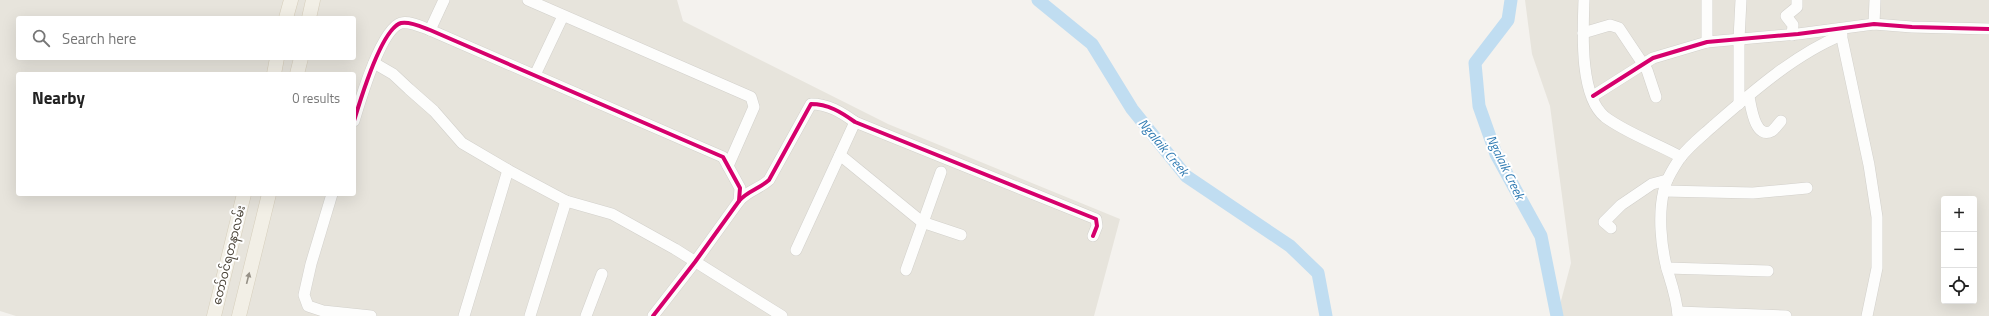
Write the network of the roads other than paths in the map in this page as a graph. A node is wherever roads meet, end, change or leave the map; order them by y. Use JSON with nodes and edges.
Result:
{"nodes":[{"id":1,"x":290,"y":0,"type":"edge"},
{"id":2,"x":313,"y":0,"type":"edge"},
{"id":3,"x":444,"y":0,"type":"edge"},
{"id":4,"x":528,"y":0,"type":"edge"},
{"id":5,"x":1584,"y":0,"type":"edge"},
{"id":6,"x":1707,"y":0,"type":"edge"},
{"id":7,"x":1741,"y":0,"type":"edge"},
{"id":8,"x":1797,"y":0,"type":"edge"},
{"id":9,"x":1875,"y":0,"type":"edge"},
{"id":10,"x":286,"y":16,"type":"edge"},
{"id":11,"x":309,"y":16,"type":"edge"},
{"id":12,"x":563,"y":16,"type":"junction"},
{"id":13,"x":1874,"y":24,"type":"junction"},
{"id":14,"x":1989,"y":29,"type":"edge"},
{"id":15,"x":430,"y":30,"type":"junction"},
{"id":16,"x":1841,"y":32,"type":"junction"},
{"id":17,"x":1583,"y":33,"type":"junction"},
{"id":18,"x":1792,"y":35,"type":"junction"},
{"id":19,"x":1739,"y":40,"type":"junction"},
{"id":20,"x":1707,"y":42,"type":"junction"},
{"id":21,"x":278,"y":60,"type":"edge"},
{"id":22,"x":300,"y":60,"type":"edge"},
{"id":23,"x":374,"y":62,"type":"junction"},
{"id":24,"x":1642,"y":64,"type":"junction"},
{"id":25,"x":274,"y":72,"type":"edge"},
{"id":26,"x":298,"y":72,"type":"edge"},
{"id":27,"x":535,"y":75,"type":"junction"},
{"id":28,"x":1593,"y":96,"type":"junction"},
{"id":29,"x":1656,"y":97,"type":"dead end"},
{"id":30,"x":1749,"y":97,"type":"junction"},
{"id":31,"x":1739,"y":104,"type":"junction"},
{"id":32,"x":356,"y":114,"type":"edge"},
{"id":33,"x":1781,"y":121,"type":"dead end"},
{"id":34,"x":855,"y":122,"type":"junction"},
{"id":35,"x":840,"y":155,"type":"junction"},
{"id":36,"x":1681,"y":157,"type":"junction"},
{"id":37,"x":728,"y":166,"type":"junction"},
{"id":38,"x":508,"y":170,"type":"junction"},
{"id":39,"x":941,"y":172,"type":"dead end"},
{"id":40,"x":1666,"y":185,"type":"junction"},
{"id":41,"x":1807,"y":188,"type":"dead end"},
{"id":42,"x":244,"y":196,"type":"edge"},
{"id":43,"x":269,"y":196,"type":"edge"},
{"id":44,"x":331,"y":196,"type":"edge"},
{"id":45,"x":566,"y":201,"type":"junction"},
{"id":46,"x":738,"y":201,"type":"junction"},
{"id":47,"x":923,"y":223,"type":"junction"},
{"id":48,"x":1611,"y":228,"type":"dead end"},
{"id":49,"x":961,"y":235,"type":"dead end"},
{"id":50,"x":1093,"y":236,"type":"dead end"},
{"id":51,"x":796,"y":250,"type":"dead end"},
{"id":52,"x":695,"y":262,"type":"junction"},
{"id":53,"x":1667,"y":268,"type":"junction"},
{"id":54,"x":906,"y":270,"type":"dead end"},
{"id":55,"x":1768,"y":271,"type":"dead end"},
{"id":56,"x":602,"y":274,"type":"dead end"},
{"id":57,"x":1678,"y":314,"type":"edge"},
{"id":58,"x":214,"y":316,"type":"edge"},
{"id":59,"x":239,"y":316,"type":"edge"},
{"id":60,"x":371,"y":316,"type":"edge"},
{"id":61,"x":464,"y":316,"type":"edge"},
{"id":62,"x":530,"y":316,"type":"edge"},
{"id":63,"x":586,"y":316,"type":"edge"},
{"id":64,"x":653,"y":316,"type":"edge"},
{"id":65,"x":782,"y":316,"type":"edge"},
{"id":66,"x":1786,"y":316,"type":"edge"},
{"id":67,"x":1867,"y":316,"type":"edge"}],
"edges":[{"from":1,"to":10,"type":"main road"},
{"from":2,"to":11,"type":"main road"},
{"from":3,"to":15,"type":"street"},
{"from":4,"to":12,"type":"street"},
{"from":5,"to":17,"type":"street"},
{"from":6,"to":20,"type":"street"},
{"from":7,"to":19,"type":"street"},
{"from":8,"to":18,"type":"street"},
{"from":9,"to":13,"type":"street"},
{"from":12,"to":27,"type":"street"},
{"from":12,"to":37,"type":"street"},
{"from":13,"to":14,"type":"street"},
{"from":13,"to":16,"type":"street"},
{"from":15,"to":23,"type":"street"},
{"from":15,"to":27,"type":"street"},
{"from":16,"to":18,"type":"street"},
{"from":16,"to":30,"type":"street"},
{"from":16,"to":67,"type":"street"},
{"from":17,"to":24,"type":"street"},
{"from":17,"to":28,"type":"street"},
{"from":18,"to":19,"type":"street"},
{"from":19,"to":20,"type":"street"},
{"from":19,"to":31,"type":"street"},
{"from":20,"to":24,"type":"street"},
{"from":21,"to":25,"type":"main road"},
{"from":22,"to":26,"type":"main road"},
{"from":23,"to":32,"type":"street"},
{"from":23,"to":38,"type":"street"},
{"from":24,"to":28,"type":"street"},
{"from":24,"to":29,"type":"street"},
{"from":27,"to":37,"type":"street"},
{"from":28,"to":36,"type":"street"},
{"from":30,"to":31,"type":"street"},
{"from":30,"to":33,"type":"street"},
{"from":31,"to":36,"type":"street"},
{"from":34,"to":35,"type":"street"},
{"from":34,"to":46,"type":"street"},
{"from":34,"to":50,"type":"street"},
{"from":35,"to":47,"type":"street"},
{"from":35,"to":51,"type":"street"},
{"from":36,"to":40,"type":"street"},
{"from":37,"to":46,"type":"street"},
{"from":38,"to":45,"type":"street"},
{"from":38,"to":61,"type":"street"},
{"from":39,"to":47,"type":"street"},
{"from":40,"to":41,"type":"street"},
{"from":40,"to":48,"type":"street"},
{"from":40,"to":53,"type":"street"},
{"from":42,"to":58,"type":"main road","name":"တော်ဝင်ရတနာလမ်း"},
{"from":59,"to":43,"type":"main road","name":"တော်ဝင်ရတနာလမ်း","one_way":true},
{"from":44,"to":60,"type":"street"},
{"from":45,"to":52,"type":"street"},
{"from":45,"to":62,"type":"street"},
{"from":46,"to":52,"type":"street"},
{"from":47,"to":49,"type":"street"},
{"from":47,"to":54,"type":"street"},
{"from":52,"to":64,"type":"street"},
{"from":52,"to":65,"type":"street"},
{"from":53,"to":55,"type":"street"},
{"from":53,"to":57,"type":"street"},
{"from":56,"to":63,"type":"street"},
{"from":57,"to":66,"type":"street"}]}
